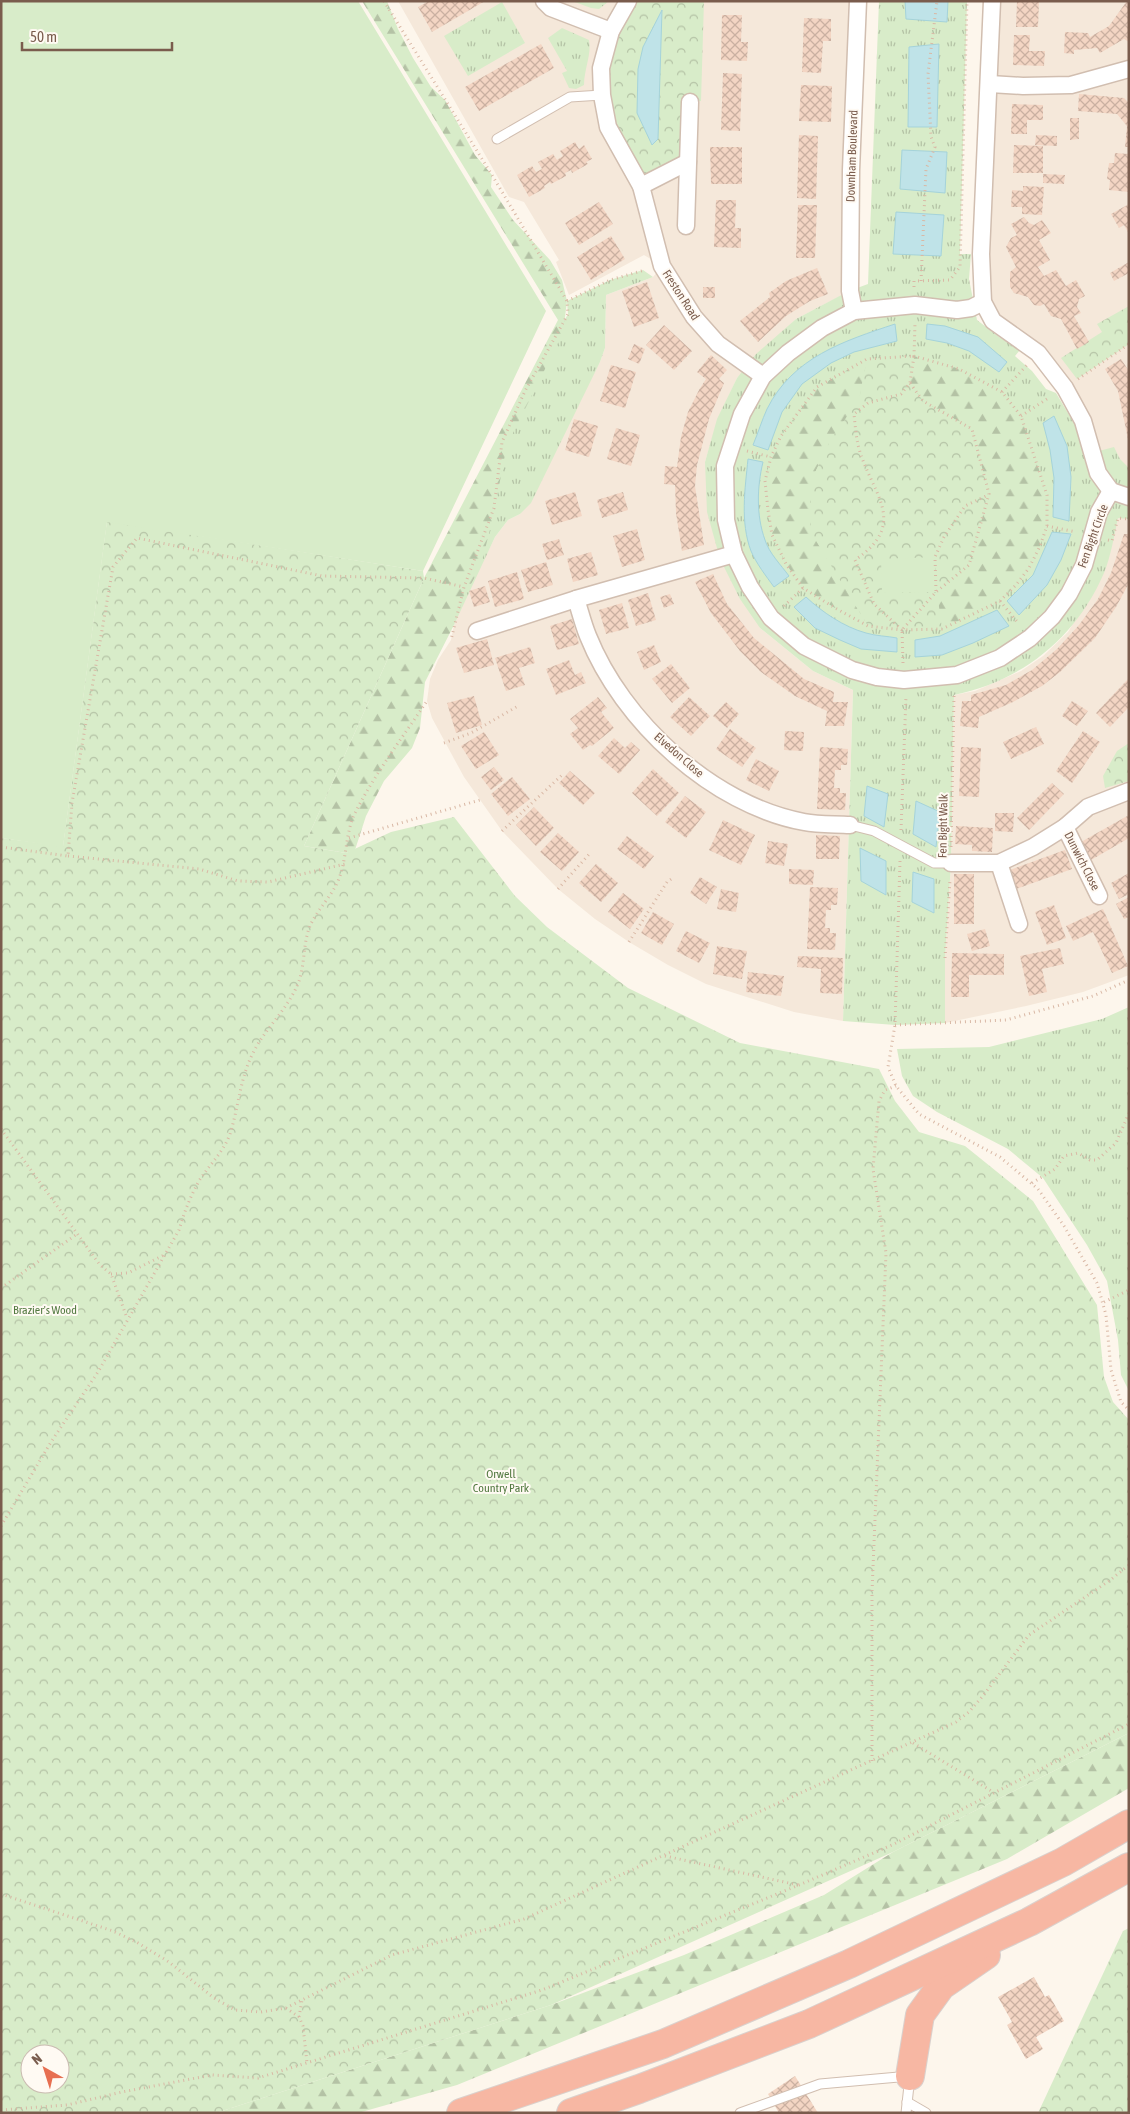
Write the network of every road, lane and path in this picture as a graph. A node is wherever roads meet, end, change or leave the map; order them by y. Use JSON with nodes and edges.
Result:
{"nodes":[{"id":1,"x":384,"y":1,"type":"edge"},
{"id":2,"x":544,"y":1,"type":"edge"},
{"id":3,"x":628,"y":1,"type":"edge"},
{"id":4,"x":858,"y":1,"type":"edge"},
{"id":5,"x":938,"y":1,"type":"edge"},
{"id":6,"x":968,"y":1,"type":"edge"},
{"id":7,"x":992,"y":1,"type":"edge"},
{"id":8,"x":611,"y":31,"type":"junction"},
{"id":9,"x":1129,"y":69,"type":"edge"},
{"id":10,"x":990,"y":84,"type":"junction"},
{"id":11,"x":602,"y":95,"type":"junction"},
{"id":12,"x":690,"y":102,"type":"dead end"},
{"id":13,"x":497,"y":139,"type":"dead end"},
{"id":14,"x":688,"y":162,"type":"junction"},
{"id":15,"x":641,"y":186,"type":"junction"},
{"id":16,"x":686,"y":226,"type":"dead end"},
{"id":17,"x":662,"y":266,"type":"junction"},
{"id":18,"x":921,"y":280,"type":"junction"},
{"id":19,"x":567,"y":301,"type":"junction"},
{"id":20,"x":983,"y":302,"type":"junction"},
{"id":21,"x":915,"y":305,"type":"junction"},
{"id":22,"x":854,"y":311,"type":"junction"},
{"id":23,"x":1129,"y":344,"type":"edge"},
{"id":24,"x":1038,"y":353,"type":"junction"},
{"id":25,"x":914,"y":356,"type":"junction"},
{"id":26,"x":763,"y":376,"type":"junction"},
{"id":27,"x":910,"y":383,"type":"junction"},
{"id":28,"x":1065,"y":388,"type":"junction"},
{"id":29,"x":1002,"y":392,"type":"junction"},
{"id":30,"x":1021,"y":416,"type":"junction"},
{"id":31,"x":1111,"y":491,"type":"junction"},
{"id":32,"x":989,"y":494,"type":"junction"},
{"id":33,"x":1129,"y":496,"type":"edge"},
{"id":34,"x":734,"y":554,"type":"junction"},
{"id":35,"x":464,"y":587,"type":"junction"},
{"id":36,"x":936,"y":592,"type":"junction"},
{"id":37,"x":576,"y":600,"type":"junction"},
{"id":38,"x":902,"y":630,"type":"junction"},
{"id":39,"x":477,"y":631,"type":"dead end"},
{"id":40,"x":451,"y":640,"type":"dead end"},
{"id":41,"x":954,"y":695,"type":"dead end"},
{"id":42,"x":427,"y":701,"type":"dead end"},
{"id":43,"x":518,"y":706,"type":"dead end"},
{"id":44,"x":444,"y":743,"type":"dead end"},
{"id":45,"x":562,"y":775,"type":"dead end"},
{"id":46,"x":1128,"y":793,"type":"edge"},
{"id":47,"x":480,"y":800,"type":"dead end"},
{"id":48,"x":850,"y":825,"type":"joint"},
{"id":49,"x":1065,"y":827,"type":"junction"},
{"id":50,"x":502,"y":831,"type":"dead end"},
{"id":51,"x":348,"y":838,"type":"junction"},
{"id":52,"x":1,"y":847,"type":"edge"},
{"id":53,"x":591,"y":852,"type":"dead end"},
{"id":54,"x":68,"y":856,"type":"junction"},
{"id":55,"x":951,"y":863,"type":"junction"},
{"id":56,"x":345,"y":864,"type":"junction"},
{"id":57,"x":999,"y":864,"type":"junction"},
{"id":58,"x":674,"y":877,"type":"dead end"},
{"id":59,"x":558,"y":889,"type":"dead end"},
{"id":60,"x":1099,"y":896,"type":"dead end"},
{"id":61,"x":1019,"y":924,"type":"dead end"},
{"id":62,"x":629,"y":942,"type":"dead end"},
{"id":63,"x":945,"y":958,"type":"dead end"},
{"id":64,"x":1129,"y":980,"type":"edge"},
{"id":65,"x":896,"y":1086,"type":"junction"},
{"id":66,"x":1129,"y":1113,"type":"edge"},
{"id":67,"x":1,"y":1129,"type":"edge"},
{"id":68,"x":1032,"y":1183,"type":"junction"},
{"id":69,"x":77,"y":1234,"type":"junction"},
{"id":70,"x":165,"y":1254,"type":"junction"},
{"id":71,"x":111,"y":1274,"type":"junction"},
{"id":72,"x":1,"y":1288,"type":"edge"},
{"id":73,"x":1129,"y":1290,"type":"edge"},
{"id":74,"x":1104,"y":1302,"type":"junction"},
{"id":75,"x":128,"y":1319,"type":"junction"},
{"id":76,"x":1129,"y":1410,"type":"edge"},
{"id":77,"x":1,"y":1526,"type":"edge"},
{"id":78,"x":1129,"y":1565,"type":"edge"},
{"id":79,"x":1129,"y":1724,"type":"edge"},
{"id":80,"x":913,"y":1743,"type":"junction"},
{"id":81,"x":872,"y":1761,"type":"junction"},
{"id":82,"x":993,"y":1792,"type":"junction"},
{"id":83,"x":1129,"y":1824,"type":"edge"},
{"id":84,"x":664,"y":1855,"type":"junction"},
{"id":85,"x":1129,"y":1867,"type":"edge"},
{"id":86,"x":799,"y":1885,"type":"junction"},
{"id":87,"x":1,"y":1894,"type":"edge"},
{"id":88,"x":1029,"y":1922,"type":"junction"},
{"id":89,"x":302,"y":2000,"type":"junction"},
{"id":90,"x":286,"y":2008,"type":"junction"},
{"id":91,"x":299,"y":2017,"type":"junction"},
{"id":92,"x":307,"y":2063,"type":"junction"},
{"id":93,"x":908,"y":2089,"type":"junction"},
{"id":94,"x":1,"y":2110,"type":"edge"},
{"id":95,"x":461,"y":2113,"type":"edge"},
{"id":96,"x":571,"y":2113,"type":"edge"},
{"id":97,"x":740,"y":2113,"type":"edge"},
{"id":98,"x":906,"y":2113,"type":"edge"},
{"id":99,"x":926,"y":2113,"type":"edge"}],
"edges":[{"from":1,"to":19,"type":"path"},
{"from":2,"to":8,"type":"street"},
{"from":3,"to":8,"type":"street","name":"Freston Road"},
{"from":4,"to":22,"type":"street","name":"Downham Boulevard"},
{"from":5,"to":18,"type":"path"},
{"from":6,"to":18,"type":"path"},
{"from":7,"to":10,"type":"street"},
{"from":8,"to":11,"type":"street","name":"Freston Road"},
{"from":9,"to":10,"type":"street"},
{"from":10,"to":20,"type":"street"},
{"from":11,"to":13,"type":"lane"},
{"from":11,"to":15,"type":"street","name":"Freston Road"},
{"from":12,"to":14,"type":"street"},
{"from":14,"to":15,"type":"street"},
{"from":14,"to":16,"type":"street"},
{"from":15,"to":17,"type":"street","name":"Freston Road"},
{"from":17,"to":19,"type":"path"},
{"from":17,"to":26,"type":"street","name":"Freston Road"},
{"from":18,"to":21,"type":"path"},
{"from":19,"to":35,"type":"path"},
{"from":20,"to":21,"type":"street","name":"Fen Bight Circle"},
{"from":20,"to":24,"type":"street","name":"Fen Bight Circle"},
{"from":21,"to":22,"type":"street","name":"Fen Bight Circle"},
{"from":21,"to":25,"type":"path"},
{"from":22,"to":26,"type":"street","name":"Fen Bight Circle"},
{"from":23,"to":28,"type":"path"},
{"from":24,"to":28,"type":"street","name":"Fen Bight Circle"},
{"from":24,"to":29,"type":"path"},
{"from":25,"to":27,"type":"path"},
{"from":25,"to":29,"type":"path"},
{"from":25,"to":38,"type":"path"},
{"from":26,"to":34,"type":"street","name":"Fen Bight Circle"},
{"from":27,"to":32,"type":"path"},
{"from":27,"to":38,"type":"path"},
{"from":28,"to":30,"type":"path"},
{"from":28,"to":31,"type":"street","name":"Fen Bight Circle"},
{"from":29,"to":30,"type":"path"},
{"from":30,"to":38,"type":"path"},
{"from":31,"to":33,"type":"street"},
{"from":31,"to":34,"type":"street","name":"Fen Bight Circle"},
{"from":32,"to":36,"type":"path"},
{"from":32,"to":36,"type":"path"},
{"from":34,"to":37,"type":"street"},
{"from":35,"to":40,"type":"path"},
{"from":35,"to":54,"type":"path"},
{"from":36,"to":38,"type":"path"},
{"from":37,"to":39,"type":"street"},
{"from":37,"to":48,"type":"street","name":"Elvedon Close"},
{"from":41,"to":55,"type":"path","name":"Fen Bight Walk"},
{"from":42,"to":51,"type":"path"},
{"from":43,"to":44,"type":"path"},
{"from":45,"to":50,"type":"path"},
{"from":46,"to":49,"type":"street","name":"Dunwich Close"},
{"from":47,"to":51,"type":"path"},
{"from":48,"to":55,"type":"lane"},
{"from":49,"to":57,"type":"street","name":"Dunwich Close"},
{"from":49,"to":60,"type":"street","name":"Dunwich Close"},
{"from":51,"to":56,"type":"path"},
{"from":52,"to":54,"type":"path"},
{"from":53,"to":59,"type":"path"},
{"from":54,"to":56,"type":"path"},
{"from":55,"to":57,"type":"street","name":"Dunwich Close"},
{"from":55,"to":63,"type":"path","name":"Fen Bight Walk"},
{"from":56,"to":70,"type":"path"},
{"from":57,"to":61,"type":"street"},
{"from":58,"to":62,"type":"path"},
{"from":64,"to":65,"type":"path"},
{"from":65,"to":68,"type":"path"},
{"from":65,"to":81,"type":"path"},
{"from":66,"to":68,"type":"path"},
{"from":67,"to":69,"type":"path"},
{"from":68,"to":74,"type":"path"},
{"from":69,"to":71,"type":"path"},
{"from":69,"to":72,"type":"path"},
{"from":70,"to":71,"type":"path"},
{"from":70,"to":75,"type":"path"},
{"from":71,"to":75,"type":"path"},
{"from":73,"to":74,"type":"path"},
{"from":74,"to":76,"type":"path"},
{"from":75,"to":77,"type":"path"},
{"from":78,"to":80,"type":"path"},
{"from":79,"to":82,"type":"path"},
{"from":80,"to":81,"type":"path"},
{"from":80,"to":82,"type":"path"},
{"from":81,"to":84,"type":"path"},
{"from":82,"to":86,"type":"path"},
{"from":83,"to":95,"type":"highway"},
{"from":84,"to":86,"type":"path"},
{"from":84,"to":89,"type":"path"},
{"from":85,"to":88,"type":"highway"},
{"from":86,"to":92,"type":"path"},
{"from":87,"to":90,"type":"path"},
{"from":88,"to":93,"type":"highway"},
{"from":88,"to":96,"type":"highway"},
{"from":89,"to":90,"type":"path"},
{"from":89,"to":91,"type":"path"},
{"from":90,"to":91,"type":"path"},
{"from":91,"to":92,"type":"path"},
{"from":92,"to":94,"type":"path"},
{"from":93,"to":97,"type":"lane"},
{"from":93,"to":98,"type":"lane"},
{"from":93,"to":99,"type":"lane"}]}
